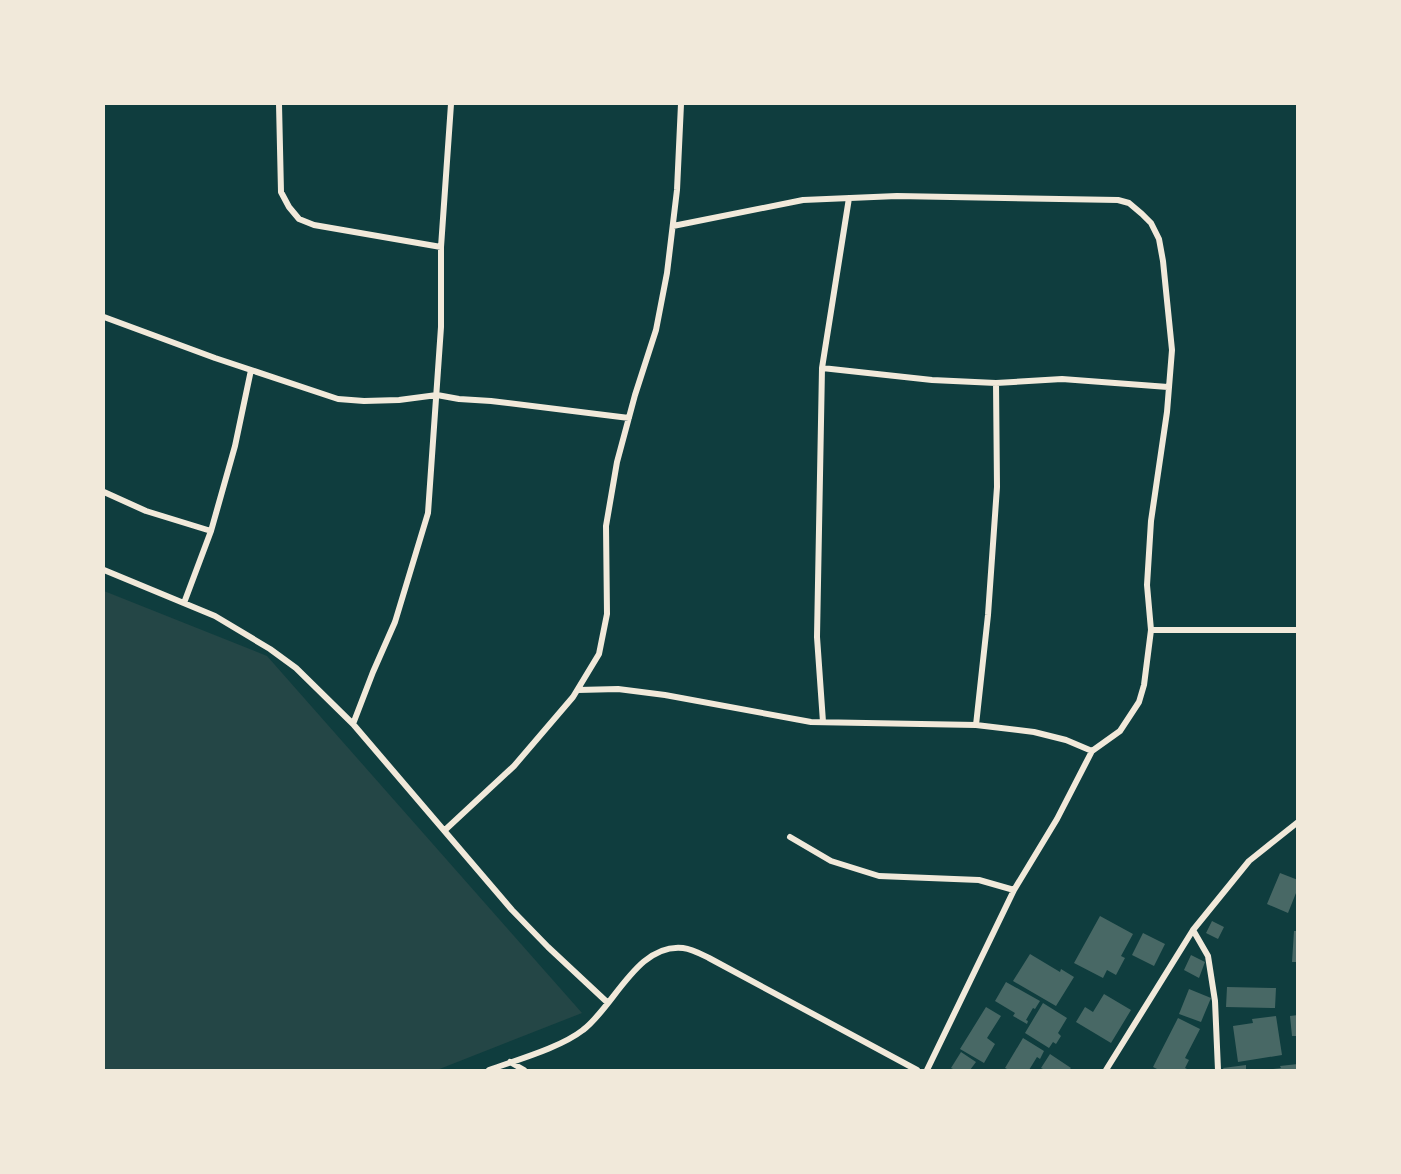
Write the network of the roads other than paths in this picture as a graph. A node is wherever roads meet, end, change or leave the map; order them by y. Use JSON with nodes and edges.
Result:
{"nodes":[{"id":1,"x":279,"y":104,"type":"edge"},
{"id":2,"x":451,"y":104,"type":"edge"},
{"id":3,"x":681,"y":104,"type":"edge"},
{"id":4,"x":849,"y":198,"type":"junction"},
{"id":5,"x":673,"y":226,"type":"junction"},
{"id":6,"x":441,"y":247,"type":"junction"},
{"id":7,"x":104,"y":317,"type":"edge"},
{"id":8,"x":822,"y":368,"type":"junction"},
{"id":9,"x":251,"y":370,"type":"junction"},
{"id":10,"x":996,"y":383,"type":"junction"},
{"id":11,"x":1168,"y":387,"type":"junction"},
{"id":12,"x":437,"y":395,"type":"junction"},
{"id":13,"x":629,"y":418,"type":"junction"},
{"id":14,"x":104,"y":492,"type":"edge"},
{"id":15,"x":211,"y":531,"type":"junction"},
{"id":16,"x":104,"y":570,"type":"edge"},
{"id":17,"x":184,"y":603,"type":"junction"},
{"id":18,"x":1150,"y":630,"type":"junction"},
{"id":19,"x":1298,"y":630,"type":"edge"},
{"id":20,"x":578,"y":690,"type":"junction"},
{"id":21,"x":823,"y":722,"type":"junction"},
{"id":22,"x":353,"y":724,"type":"junction"},
{"id":23,"x":976,"y":725,"type":"junction"},
{"id":24,"x":1092,"y":750,"type":"junction"},
{"id":25,"x":1298,"y":822,"type":"edge"},
{"id":26,"x":445,"y":830,"type":"junction"},
{"id":27,"x":790,"y":837,"type":"dead end"},
{"id":28,"x":1014,"y":890,"type":"junction"},
{"id":29,"x":1193,"y":930,"type":"junction"},
{"id":30,"x":608,"y":1003,"type":"junction"},
{"id":31,"x":510,"y":1062,"type":"junction"},
{"id":32,"x":489,"y":1071,"type":"edge"},
{"id":33,"x":524,"y":1071,"type":"edge"},
{"id":34,"x":917,"y":1071,"type":"edge"},
{"id":35,"x":927,"y":1071,"type":"edge"},
{"id":36,"x":1106,"y":1071,"type":"edge"},
{"id":37,"x":1218,"y":1071,"type":"edge"}],
"edges":[{"from":1,"to":6,"type":"street"},
{"from":2,"to":6,"type":"street"},
{"from":3,"to":5,"type":"street"},
{"from":4,"to":5,"type":"street"},
{"from":4,"to":8,"type":"street"},
{"from":4,"to":11,"type":"street"},
{"from":5,"to":13,"type":"street"},
{"from":6,"to":12,"type":"street"},
{"from":7,"to":9,"type":"street"},
{"from":8,"to":10,"type":"street"},
{"from":8,"to":21,"type":"street"},
{"from":9,"to":12,"type":"street"},
{"from":9,"to":15,"type":"street"},
{"from":10,"to":11,"type":"street"},
{"from":10,"to":23,"type":"street"},
{"from":11,"to":18,"type":"street"},
{"from":12,"to":13,"type":"street"},
{"from":12,"to":22,"type":"street"},
{"from":13,"to":20,"type":"street"},
{"from":14,"to":15,"type":"street"},
{"from":15,"to":17,"type":"street"},
{"from":16,"to":17,"type":"street"},
{"from":17,"to":22,"type":"street"},
{"from":18,"to":19,"type":"street"},
{"from":18,"to":24,"type":"street"},
{"from":20,"to":21,"type":"street"},
{"from":20,"to":26,"type":"street"},
{"from":21,"to":23,"type":"street"},
{"from":22,"to":26,"type":"street"},
{"from":23,"to":24,"type":"street"},
{"from":24,"to":28,"type":"street"},
{"from":25,"to":29,"type":"street"},
{"from":26,"to":30,"type":"street"},
{"from":27,"to":28,"type":"street"},
{"from":28,"to":35,"type":"street"},
{"from":29,"to":36,"type":"street"},
{"from":29,"to":37,"type":"street"},
{"from":30,"to":31,"type":"street"},
{"from":30,"to":34,"type":"street"},
{"from":31,"to":32,"type":"street"},
{"from":31,"to":33,"type":"street"}]}
